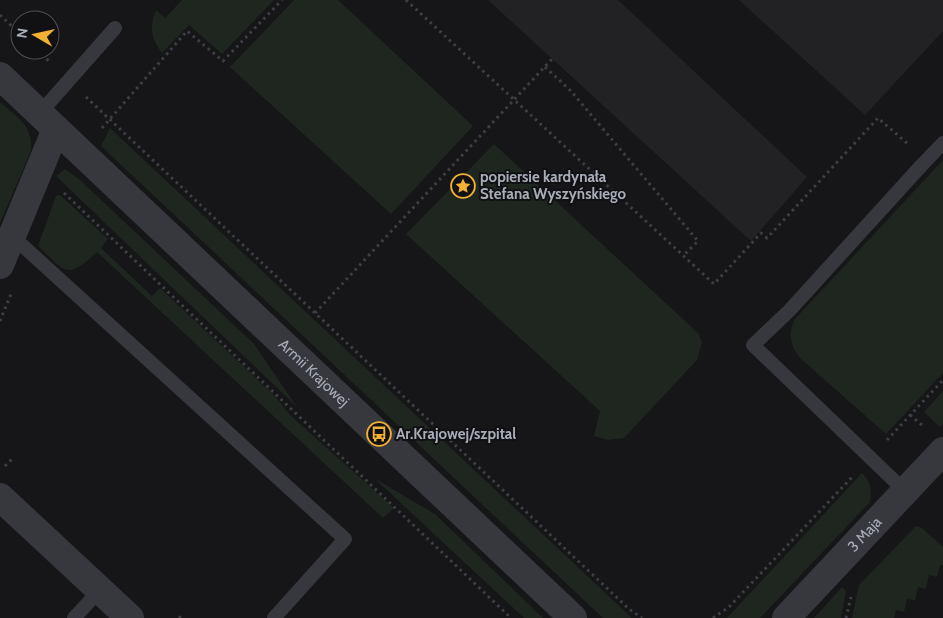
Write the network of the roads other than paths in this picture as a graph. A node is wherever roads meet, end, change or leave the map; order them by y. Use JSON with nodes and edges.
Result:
{"nodes":[{"id":1,"x":116,"y":28,"type":"dead end"},
{"id":2,"x":0,"y":76,"type":"edge"},
{"id":3,"x":48,"y":121,"type":"junction"},
{"id":4,"x":943,"y":143,"type":"edge"},
{"id":5,"x":12,"y":236,"type":"junction"},
{"id":6,"x":0,"y":265,"type":"edge"},
{"id":7,"x":943,"y":451,"type":"edge"},
{"id":8,"x":906,"y":492,"type":"junction"},
{"id":9,"x":0,"y":497,"type":"edge"},
{"id":10,"x":100,"y":590,"type":"junction"},
{"id":11,"x":74,"y":618,"type":"edge"},
{"id":12,"x":130,"y":618,"type":"edge"},
{"id":13,"x":274,"y":618,"type":"edge"},
{"id":14,"x":573,"y":618,"type":"edge"},
{"id":15,"x":786,"y":618,"type":"edge"}],
"edges":[{"from":1,"to":3,"type":"lane"},
{"from":2,"to":3,"type":"street","name":"Armii Krajowej"},
{"from":3,"to":5,"type":"street"},
{"from":3,"to":14,"type":"street","name":"Armii Krajowej"},
{"from":4,"to":8,"type":"lane","bridge":true},
{"from":5,"to":6,"type":"street"},
{"from":5,"to":13,"type":"lane"},
{"from":7,"to":8,"type":"street","name":"3 Maja"},
{"from":8,"to":15,"type":"street","name":"3 Maja"},
{"from":9,"to":10,"type":"street"},
{"from":10,"to":11,"type":"lane"},
{"from":10,"to":12,"type":"street"}]}
